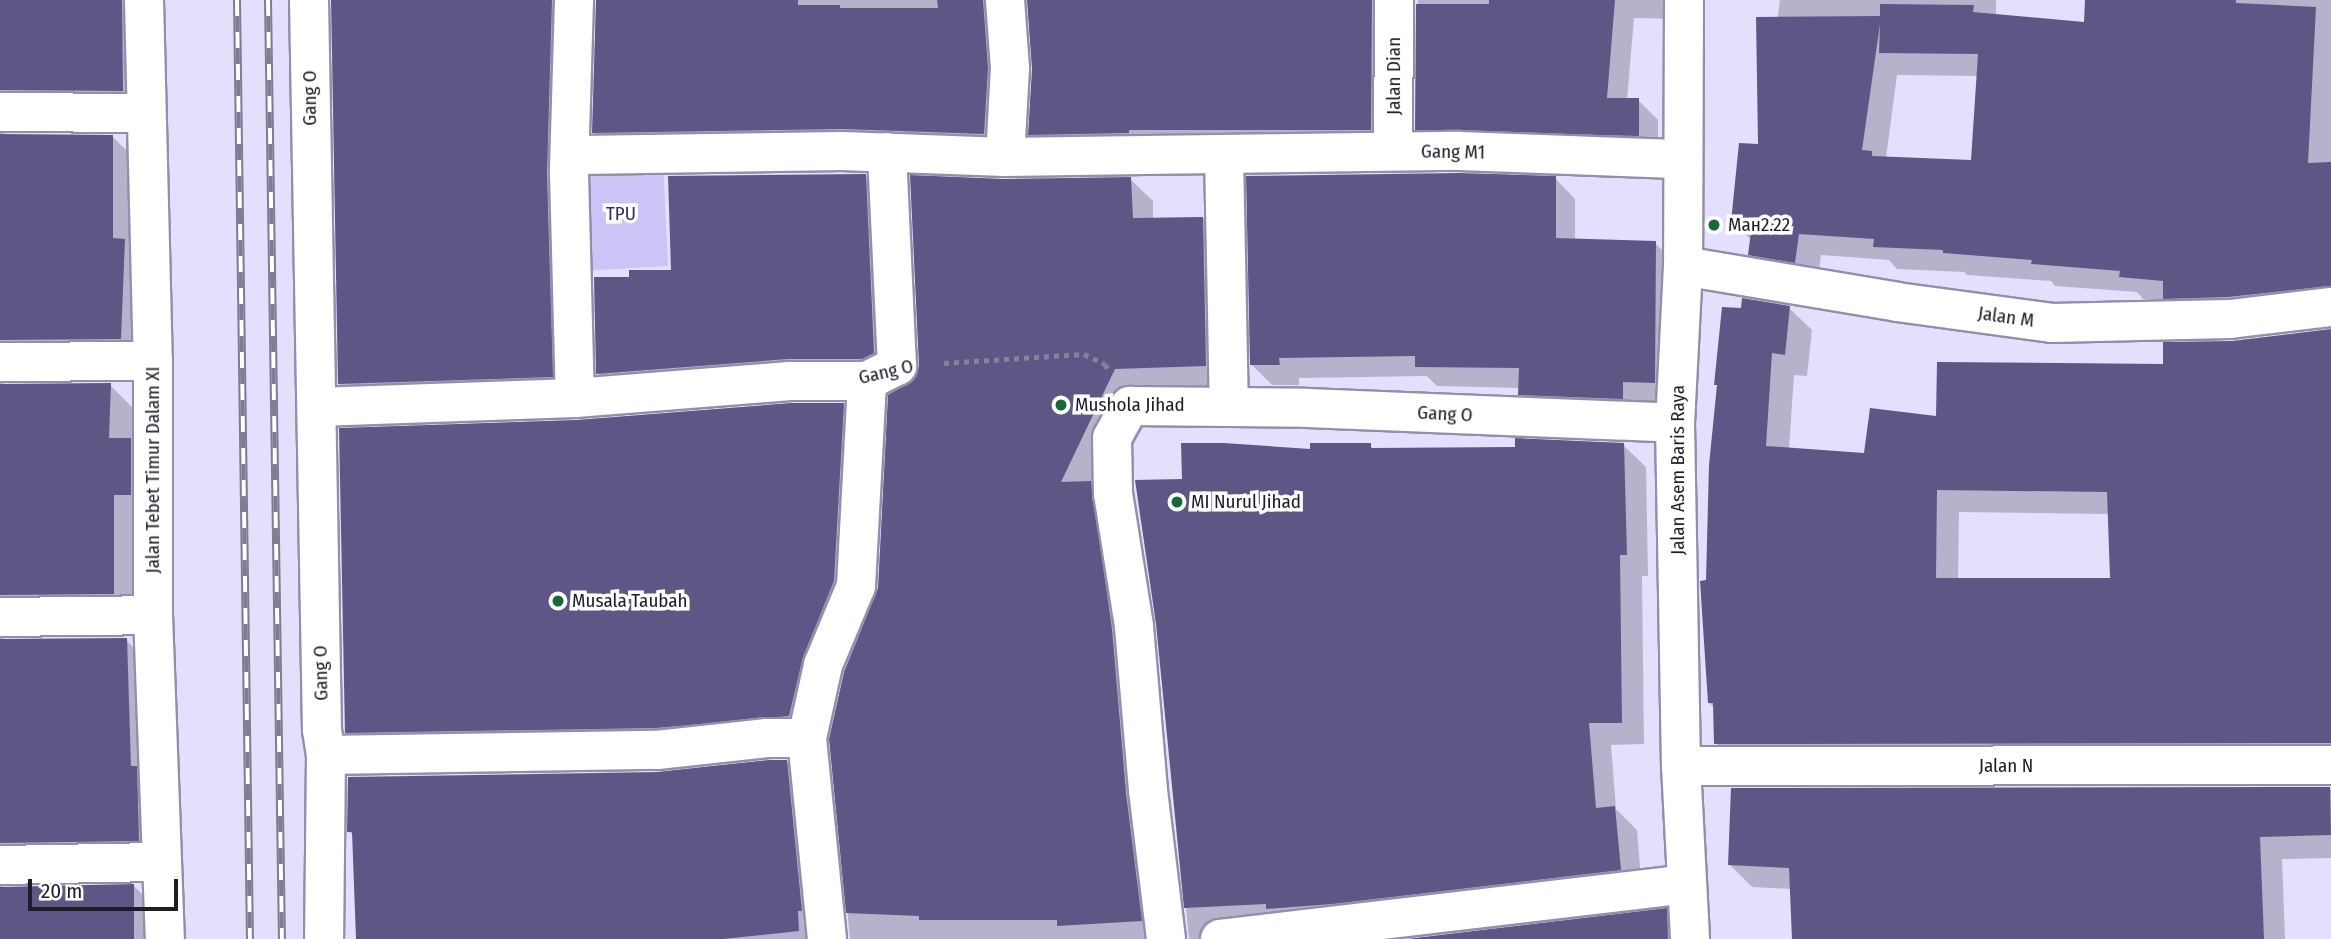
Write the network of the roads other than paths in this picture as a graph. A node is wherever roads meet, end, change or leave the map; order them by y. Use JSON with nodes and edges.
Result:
{"nodes":[{"id":1,"x":144,"y":0,"type":"edge"},
{"id":2,"x":309,"y":0,"type":"edge"},
{"id":3,"x":574,"y":0,"type":"edge"},
{"id":4,"x":1004,"y":0,"type":"edge"},
{"id":5,"x":1394,"y":0,"type":"edge"},
{"id":6,"x":1684,"y":0,"type":"edge"},
{"id":7,"x":0,"y":113,"type":"edge"},
{"id":8,"x":144,"y":113,"type":"junction"},
{"id":9,"x":1393,"y":151,"type":"junction"},
{"id":10,"x":887,"y":152,"type":"junction"},
{"id":11,"x":1224,"y":153,"type":"junction"},
{"id":12,"x":1005,"y":157,"type":"junction"},
{"id":13,"x":1682,"y":159,"type":"junction"},
{"id":14,"x":571,"y":162,"type":"junction"},
{"id":15,"x":1684,"y":265,"type":"junction"},
{"id":16,"x":2331,"y":307,"type":"edge"},
{"id":17,"x":153,"y":361,"type":"junction"},
{"id":18,"x":0,"y":362,"type":"edge"},
{"id":19,"x":882,"y":373,"type":"junction"},
{"id":20,"x":575,"y":398,"type":"junction"},
{"id":21,"x":1230,"y":406,"type":"junction"},
{"id":22,"x":317,"y":407,"type":"junction"},
{"id":23,"x":1675,"y":423,"type":"junction"},
{"id":24,"x":153,"y":615,"type":"junction"},
{"id":25,"x":0,"y":617,"type":"edge"},
{"id":26,"x":807,"y":738,"type":"junction"},
{"id":27,"x":326,"y":755,"type":"junction"},
{"id":28,"x":2331,"y":765,"type":"edge"},
{"id":29,"x":1681,"y":766,"type":"junction"},
{"id":30,"x":161,"y":862,"type":"junction"},
{"id":31,"x":0,"y":865,"type":"edge"},
{"id":32,"x":1687,"y":884,"type":"junction"},
{"id":33,"x":164,"y":939,"type":"edge"},
{"id":34,"x":324,"y":939,"type":"edge"},
{"id":35,"x":827,"y":939,"type":"edge"},
{"id":36,"x":1166,"y":939,"type":"edge"},
{"id":37,"x":1220,"y":939,"type":"edge"},
{"id":38,"x":1690,"y":939,"type":"edge"}],
"edges":[{"from":1,"to":8,"type":"street","name":"Jalan Tebet Timur Dalam XI"},
{"from":2,"to":22,"type":"street","name":"Gang O"},
{"from":3,"to":14,"type":"street"},
{"from":4,"to":12,"type":"street"},
{"from":5,"to":9,"type":"street","name":"Jalan Dian"},
{"from":6,"to":13,"type":"street","name":"Jalan Asem Baris Raya"},
{"from":7,"to":8,"type":"street"},
{"from":8,"to":17,"type":"street","name":"Jalan Tebet Timur Dalam XI"},
{"from":9,"to":11,"type":"street","name":"Gang M1"},
{"from":9,"to":13,"type":"street","name":"Gang M1"},
{"from":10,"to":12,"type":"street","name":"Gang M1"},
{"from":10,"to":14,"type":"street"},
{"from":10,"to":19,"type":"street"},
{"from":11,"to":12,"type":"street","name":"Gang M1"},
{"from":11,"to":21,"type":"street"},
{"from":13,"to":15,"type":"street","name":"Jalan Asem Baris Raya"},
{"from":14,"to":20,"type":"street"},
{"from":15,"to":16,"type":"street","name":"Jalan M"},
{"from":15,"to":23,"type":"street","name":"Jalan Asem Baris Raya"},
{"from":17,"to":18,"type":"street"},
{"from":17,"to":24,"type":"street","name":"Jalan Tebet Timur Dalam XI"},
{"from":19,"to":20,"type":"street","name":"Gang O"},
{"from":19,"to":26,"type":"street"},
{"from":20,"to":22,"type":"street","name":"Gang O"},
{"from":21,"to":23,"type":"street","name":"Gang O"},
{"from":21,"to":36,"type":"street","name":"Gang O"},
{"from":22,"to":27,"type":"street","name":"Gang O"},
{"from":23,"to":29,"type":"street","name":"Jalan Asem Baris Raya"},
{"from":24,"to":25,"type":"street"},
{"from":24,"to":30,"type":"street","name":"Jalan Tebet Timur Dalam XI"},
{"from":26,"to":27,"type":"street"},
{"from":26,"to":35,"type":"street"},
{"from":27,"to":34,"type":"street","name":"Gang O"},
{"from":28,"to":29,"type":"street","name":"Jalan N"},
{"from":29,"to":32,"type":"street","name":"Jalan Asem Baris Raya"},
{"from":30,"to":31,"type":"street"},
{"from":30,"to":33,"type":"street","name":"Jalan Tebet Timur Dalam XI"},
{"from":32,"to":37,"type":"street"},
{"from":32,"to":38,"type":"street","name":"Jalan Asem Baris Raya"}]}
